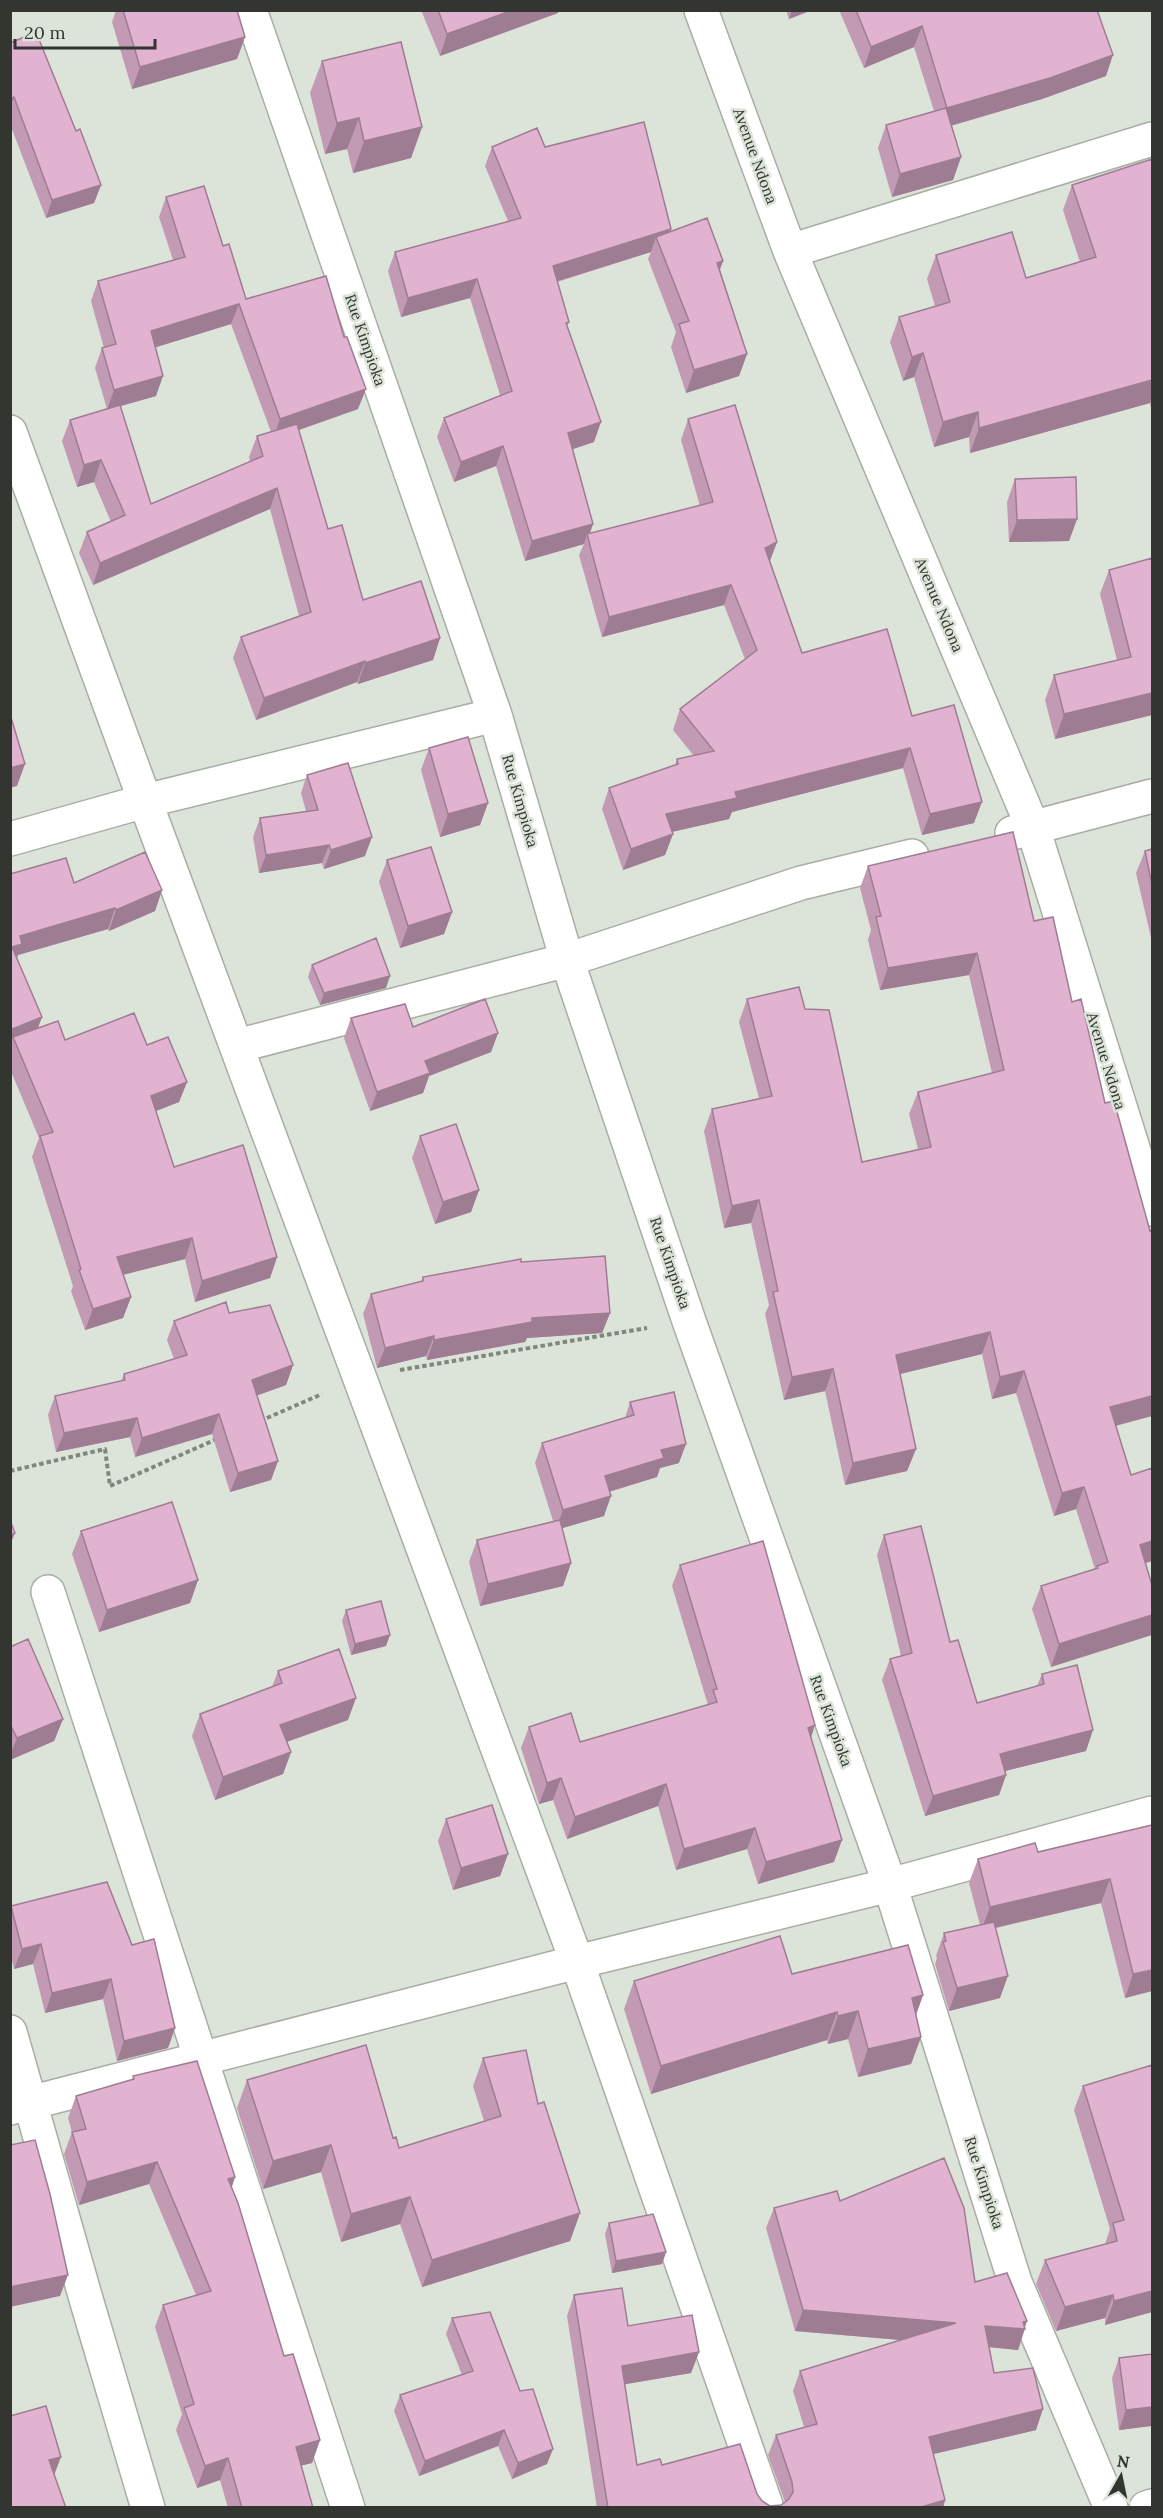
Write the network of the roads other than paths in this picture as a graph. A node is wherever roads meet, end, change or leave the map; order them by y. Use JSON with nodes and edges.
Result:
{"nodes":[{"id":1,"x":250,"y":10,"type":"edge"},
{"id":2,"x":701,"y":10,"type":"edge"},
{"id":3,"x":1152,"y":139,"type":"edge"},
{"id":4,"x":790,"y":251,"type":"junction"},
{"id":5,"x":10,"y":432,"type":"edge"},
{"id":6,"x":495,"y":715,"type":"junction"},
{"id":7,"x":1152,"y":796,"type":"edge"},
{"id":8,"x":145,"y":801,"type":"junction"},
{"id":9,"x":1033,"y":828,"type":"junction"},
{"id":10,"x":10,"y":839,"type":"edge"},
{"id":11,"x":986,"y":839,"type":"edge"},
{"id":12,"x":940,"y":850,"type":"edge"},
{"id":13,"x":567,"y":960,"type":"junction"},
{"id":14,"x":237,"y":1046,"type":"junction"},
{"id":15,"x":1152,"y":1209,"type":"edge"},
{"id":16,"x":48,"y":1592,"type":"dead end"},
{"id":17,"x":1152,"y":1813,"type":"edge"},
{"id":18,"x":890,"y":1885,"type":"junction"},
{"id":19,"x":577,"y":1962,"type":"junction"},
{"id":20,"x":10,"y":2032,"type":"edge"},
{"id":21,"x":202,"y":2060,"type":"junction"},
{"id":22,"x":21,"y":2105,"type":"edge"},
{"id":23,"x":1152,"y":2506,"type":"edge"},
{"id":24,"x":148,"y":2508,"type":"edge"},
{"id":25,"x":348,"y":2508,"type":"edge"},
{"id":26,"x":766,"y":2508,"type":"edge"},
{"id":27,"x":1111,"y":2508,"type":"edge"},
{"id":28,"x":1146,"y":2508,"type":"edge"}],
"edges":[{"from":1,"to":6,"type":"street","name":"Rue Kimpioka"},
{"from":2,"to":4,"type":"street","name":"Avenue Ndona"},
{"from":3,"to":4,"type":"street"},
{"from":4,"to":9,"type":"street","name":"Avenue Ndona"},
{"from":5,"to":8,"type":"street"},
{"from":6,"to":8,"type":"street"},
{"from":6,"to":13,"type":"street","name":"Rue Kimpioka"},
{"from":7,"to":9,"type":"street"},
{"from":8,"to":10,"type":"street"},
{"from":8,"to":14,"type":"street"},
{"from":9,"to":11,"type":"street"},
{"from":9,"to":15,"type":"street","name":"Avenue Ndona"},
{"from":12,"to":13,"type":"street"},
{"from":13,"to":14,"type":"street"},
{"from":13,"to":18,"type":"street","name":"Rue Kimpioka"},
{"from":14,"to":19,"type":"street"},
{"from":16,"to":21,"type":"street"},
{"from":17,"to":18,"type":"street"},
{"from":18,"to":19,"type":"street"},
{"from":18,"to":27,"type":"street","name":"Rue Kimpioka"},
{"from":19,"to":21,"type":"street"},
{"from":19,"to":26,"type":"street"},
{"from":20,"to":22,"type":"street"},
{"from":21,"to":22,"type":"street"},
{"from":21,"to":25,"type":"street"},
{"from":22,"to":24,"type":"street"},
{"from":23,"to":28,"type":"street"}]}
